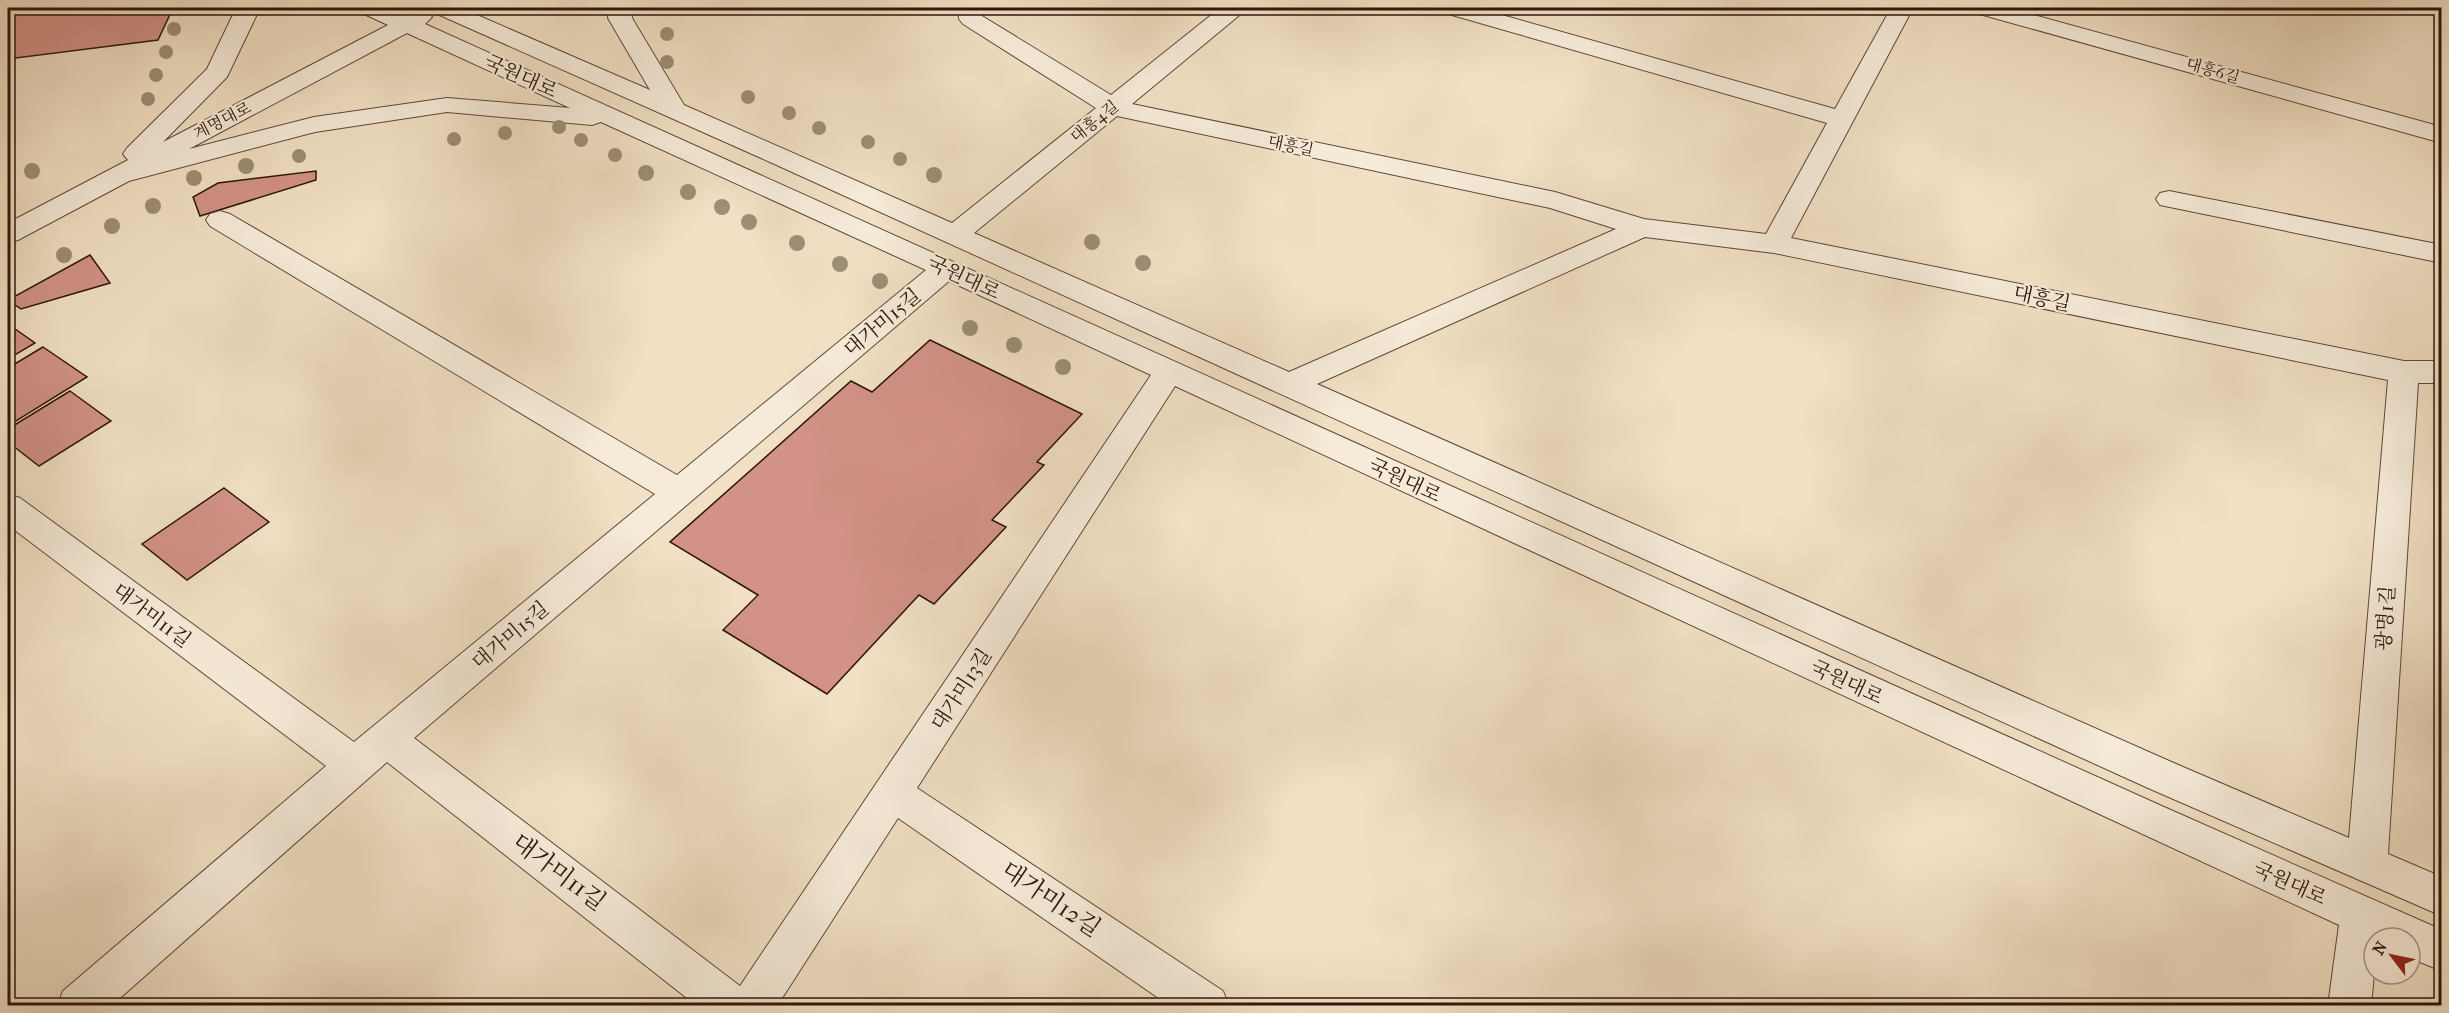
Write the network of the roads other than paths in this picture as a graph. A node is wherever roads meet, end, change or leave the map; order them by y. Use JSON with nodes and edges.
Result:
{"nodes":[{"id":1,"x":248,"y":8,"type":"edge"},
{"id":2,"x":370,"y":8,"type":"edge"},
{"id":3,"x":438,"y":8,"type":"edge"},
{"id":4,"x":443,"y":8,"type":"edge"},
{"id":5,"x":620,"y":8,"type":"edge"},
{"id":6,"x":969,"y":8,"type":"edge"},
{"id":7,"x":1234,"y":8,"type":"edge"},
{"id":8,"x":1454,"y":8,"type":"edge"},
{"id":9,"x":1902,"y":8,"type":"edge"},
{"id":10,"x":1984,"y":8,"type":"edge"},
{"id":11,"x":406,"y":25,"type":"junction"},
{"id":12,"x":1112,"y":107,"type":"junction"},
{"id":13,"x":673,"y":108,"type":"junction"},
{"id":14,"x":1841,"y":119,"type":"junction"},
{"id":15,"x":620,"y":120,"type":"junction"},
{"id":16,"x":2442,"y":135,"type":"edge"},
{"id":17,"x":113,"y":177,"type":"junction"},
{"id":18,"x":2169,"y":199,"type":"dead end"},
{"id":19,"x":220,"y":220,"type":"dead end"},
{"id":20,"x":1642,"y":228,"type":"junction"},
{"id":21,"x":8,"y":234,"type":"edge"},
{"id":22,"x":954,"y":235,"type":"junction"},
{"id":23,"x":1774,"y":244,"type":"junction"},
{"id":24,"x":2442,"y":254,"type":"edge"},
{"id":25,"x":946,"y":268,"type":"junction"},
{"id":26,"x":1169,"y":371,"type":"junction"},
{"id":27,"x":2404,"y":372,"type":"junction"},
{"id":28,"x":2442,"y":372,"type":"edge"},
{"id":29,"x":1287,"y":385,"type":"junction"},
{"id":30,"x":680,"y":492,"type":"junction"},
{"id":31,"x":8,"y":507,"type":"edge"},
{"id":32,"x":386,"y":740,"type":"junction"},
{"id":33,"x":355,"y":765,"type":"junction"},
{"id":34,"x":893,"y":793,"type":"junction"},
{"id":35,"x":2367,"y":864,"type":"junction"},
{"id":36,"x":2442,"y":897,"type":"edge"},
{"id":37,"x":2361,"y":914,"type":"junction"},
{"id":38,"x":2442,"y":951,"type":"edge"},
{"id":39,"x":78,"y":1005,"type":"edge"},
{"id":40,"x":732,"y":1005,"type":"edge"},
{"id":41,"x":752,"y":1005,"type":"edge"},
{"id":42,"x":1208,"y":1005,"type":"edge"},
{"id":43,"x":2349,"y":1005,"type":"edge"}],
"edges":[{"from":1,"to":17,"type":"street"},
{"from":2,"to":11,"type":"street","name":"국원대로"},
{"from":3,"to":11,"type":"street","name":"계명대로"},
{"from":4,"to":13,"type":"street","name":"국원대로"},
{"from":5,"to":13,"type":"street"},
{"from":6,"to":12,"type":"street","name":"대흥길"},
{"from":7,"to":12,"type":"street","name":"대흥4길"},
{"from":8,"to":14,"type":"street"},
{"from":9,"to":14,"type":"street"},
{"from":10,"to":16,"type":"street","name":"대흥6길"},
{"from":11,"to":15,"type":"street","name":"국원대로"},
{"from":11,"to":17,"type":"street","name":"계명대로"},
{"from":12,"to":20,"type":"street","name":"대흥길"},
{"from":12,"to":22,"type":"street","name":"대흥4길"},
{"from":13,"to":22,"type":"street","name":"국원대로"},
{"from":14,"to":23,"type":"street"},
{"from":15,"to":17,"type":"street"},
{"from":15,"to":25,"type":"street","name":"국원대로"},
{"from":17,"to":21,"type":"street","name":"계명대로"},
{"from":18,"to":24,"type":"street"},
{"from":19,"to":30,"type":"street"},
{"from":20,"to":23,"type":"street","name":"대흥길"},
{"from":20,"to":29,"type":"street"},
{"from":22,"to":29,"type":"street","name":"국원대로"},
{"from":23,"to":27,"type":"street","name":"대흥길"},
{"from":25,"to":26,"type":"street","name":"국원대로"},
{"from":25,"to":30,"type":"street","name":"대가미15길"},
{"from":26,"to":34,"type":"street","name":"대가미13길"},
{"from":26,"to":37,"type":"street","name":"국원대로"},
{"from":27,"to":28,"type":"street","name":"대흥길"},
{"from":27,"to":35,"type":"street","name":"광명1길"},
{"from":29,"to":35,"type":"street","name":"국원대로"},
{"from":30,"to":32,"type":"street","name":"대가미15길"},
{"from":31,"to":33,"type":"street","name":"대가미11길"},
{"from":32,"to":33,"type":"street","name":"대가미15길"},
{"from":32,"to":40,"type":"street","name":"대가미11길"},
{"from":33,"to":39,"type":"street","name":"대가미15길"},
{"from":34,"to":41,"type":"street","name":"대가미13길"},
{"from":34,"to":42,"type":"street","name":"대가미12길"},
{"from":35,"to":36,"type":"street","name":"국원대로"},
{"from":37,"to":38,"type":"street","name":"국원대로"},
{"from":37,"to":43,"type":"street"}]}
